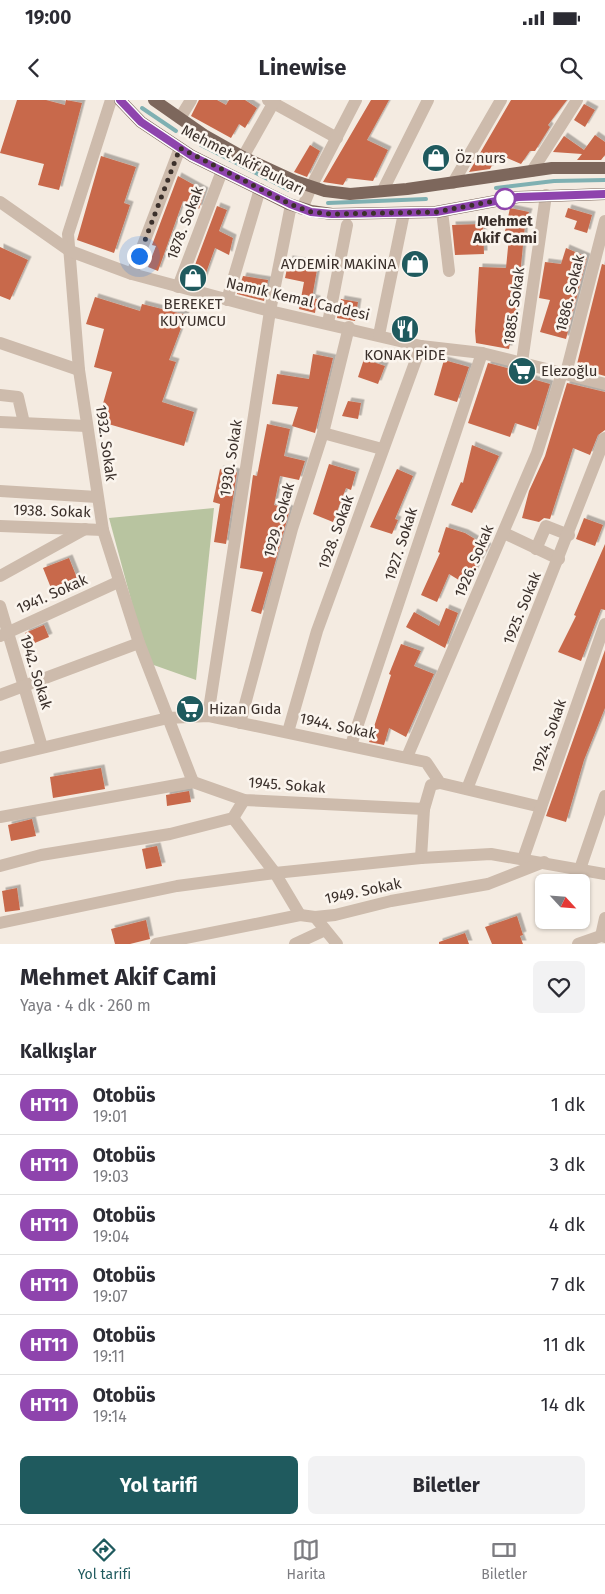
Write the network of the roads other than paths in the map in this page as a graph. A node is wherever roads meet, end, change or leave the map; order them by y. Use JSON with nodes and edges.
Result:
{"nodes":[{"id":1,"x":111,"y":100,"type":"edge"},
{"id":2,"x":120,"y":100,"type":"edge"},
{"id":3,"x":154,"y":100,"type":"edge"},
{"id":4,"x":191,"y":100,"type":"edge"},
{"id":5,"x":356,"y":100,"type":"edge"},
{"id":6,"x":428,"y":100,"type":"edge"},
{"id":7,"x":501,"y":100,"type":"edge"},
{"id":8,"x":577,"y":100,"type":"edge"},
{"id":9,"x":272,"y":101,"type":"edge"},
{"id":10,"x":180,"y":118,"type":"junction"},
{"id":11,"x":337,"y":138,"type":"junction"},
{"id":12,"x":180,"y":148,"type":"junction"},
{"id":13,"x":243,"y":157,"type":"junction"},
{"id":14,"x":605,"y":168,"type":"edge"},
{"id":15,"x":222,"y":171,"type":"junction"},
{"id":16,"x":532,"y":171,"type":"junction"},
{"id":17,"x":454,"y":183,"type":"junction"},
{"id":18,"x":311,"y":187,"type":"junction"},
{"id":19,"x":260,"y":190,"type":"junction"},
{"id":20,"x":384,"y":190,"type":"junction"},
{"id":21,"x":605,"y":194,"type":"edge"},
{"id":22,"x":546,"y":195,"type":"junction"},
{"id":23,"x":0,"y":202,"type":"edge"},
{"id":24,"x":297,"y":207,"type":"junction"},
{"id":25,"x":442,"y":211,"type":"junction"},
{"id":26,"x":404,"y":213,"type":"junction"},
{"id":27,"x":605,"y":221,"type":"edge"},
{"id":28,"x":348,"y":225,"type":"dead end"},
{"id":29,"x":70,"y":251,"type":"junction"},
{"id":30,"x":449,"y":271,"type":"dead end"},
{"id":31,"x":132,"y":274,"type":"junction"},
{"id":32,"x":178,"y":287,"type":"junction"},
{"id":33,"x":227,"y":300,"type":"junction"},
{"id":34,"x":270,"y":311,"type":"junction"},
{"id":35,"x":328,"y":323,"type":"junction"},
{"id":36,"x":349,"y":327,"type":"junction"},
{"id":37,"x":379,"y":335,"type":"junction"},
{"id":38,"x":0,"y":343,"type":"edge"},
{"id":39,"x":421,"y":346,"type":"junction"},
{"id":40,"x":482,"y":354,"type":"junction"},
{"id":41,"x":522,"y":362,"type":"junction"},
{"id":42,"x":79,"y":370,"type":"junction"},
{"id":43,"x":564,"y":373,"type":"junction"},
{"id":44,"x":605,"y":384,"type":"edge"},
{"id":45,"x":0,"y":394,"type":"edge"},
{"id":46,"x":0,"y":422,"type":"edge"},
{"id":47,"x":24,"y":423,"type":"junction"},
{"id":48,"x":86,"y":426,"type":"junction"},
{"id":49,"x":323,"y":432,"type":"junction"},
{"id":50,"x":605,"y":438,"type":"edge"},
{"id":51,"x":382,"y":449,"type":"junction"},
{"id":52,"x":0,"y":491,"type":"edge"},
{"id":53,"x":97,"y":497,"type":"junction"},
{"id":54,"x":0,"y":526,"type":"edge"},
{"id":55,"x":85,"y":529,"type":"junction"},
{"id":56,"x":103,"y":530,"type":"junction"},
{"id":57,"x":504,"y":533,"type":"junction"},
{"id":58,"x":569,"y":535,"type":"junction"},
{"id":59,"x":536,"y":549,"type":"junction"},
{"id":60,"x":559,"y":559,"type":"junction"},
{"id":61,"x":0,"y":576,"type":"edge"},
{"id":62,"x":118,"y":582,"type":"junction"},
{"id":63,"x":0,"y":606,"type":"edge"},
{"id":64,"x":605,"y":624,"type":"edge"},
{"id":65,"x":3,"y":634,"type":"edge"},
{"id":66,"x":139,"y":643,"type":"junction"},
{"id":67,"x":22,"y":686,"type":"junction"},
{"id":68,"x":0,"y":695,"type":"edge"},
{"id":69,"x":208,"y":716,"type":"junction"},
{"id":70,"x":168,"y":718,"type":"junction"},
{"id":71,"x":240,"y":723,"type":"junction"},
{"id":72,"x":288,"y":732,"type":"junction"},
{"id":73,"x":351,"y":745,"type":"junction"},
{"id":74,"x":42,"y":746,"type":"junction"},
{"id":75,"x":407,"y":757,"type":"junction"},
{"id":76,"x":0,"y":758,"type":"edge"},
{"id":77,"x":193,"y":782,"type":"junction"},
{"id":78,"x":440,"y":783,"type":"junction"},
{"id":79,"x":467,"y":789,"type":"junction"},
{"id":80,"x":605,"y":796,"type":"edge"},
{"id":81,"x":244,"y":800,"type":"junction"},
{"id":82,"x":541,"y":807,"type":"junction"},
{"id":83,"x":424,"y":809,"type":"junction"},
{"id":84,"x":0,"y":817,"type":"edge"},
{"id":85,"x":233,"y":818,"type":"junction"},
{"id":86,"x":421,"y":858,"type":"junction"},
{"id":87,"x":523,"y":858,"type":"junction"},
{"id":88,"x":544,"y":862,"type":"junction"},
{"id":89,"x":0,"y":866,"type":"edge"},
{"id":90,"x":580,"y":869,"type":"junction"},
{"id":91,"x":275,"y":873,"type":"junction"},
{"id":92,"x":605,"y":874,"type":"edge"},
{"id":93,"x":300,"y":915,"type":"junction"},
{"id":94,"x":315,"y":917,"type":"junction"},
{"id":95,"x":605,"y":918,"type":"edge"},
{"id":96,"x":0,"y":923,"type":"edge"},
{"id":97,"x":325,"y":930,"type":"junction"},
{"id":98,"x":603,"y":936,"type":"edge"},
{"id":99,"x":581,"y":943,"type":"edge"},
{"id":100,"x":156,"y":944,"type":"edge"},
{"id":101,"x":295,"y":944,"type":"edge"},
{"id":102,"x":336,"y":944,"type":"edge"}],
"edges":[{"from":1,"to":29,"type":"street","name":"1932. Sokak"},
{"from":2,"to":12,"type":"main road","name":"Mehmet Akif Bulvarı"},
{"from":3,"to":10,"type":"main road","name":"Mehmet Akif Bulvarı"},
{"from":4,"to":10,"type":"street"},
{"from":5,"to":11,"type":"street","name":"1930. Sokak"},
{"from":6,"to":20,"type":"street"},
{"from":7,"to":17,"type":"street"},
{"from":8,"to":16,"type":"street"},
{"from":9,"to":11,"type":"street"},
{"from":9,"to":13,"type":"street"},
{"from":10,"to":13,"type":"main road","name":"Mehmet Akif Bulvarı"},
{"from":11,"to":18,"type":"street","name":"1930. Sokak"},
{"from":12,"to":15,"type":"main road","name":"Mehmet Akif Bulvarı"},
{"from":12,"to":31,"type":"street"},
{"from":13,"to":18,"type":"main road","name":"Mehmet Akif Bulvarı"},
{"from":14,"to":16,"type":"main road","name":"Mehmet Akif Bulvarı"},
{"from":15,"to":19,"type":"main road","name":"Mehmet Akif Bulvarı"},
{"from":15,"to":32,"type":"street","name":"1878. Sokak"},
{"from":16,"to":17,"type":"main road","name":"Mehmet Akif Bulvarı"},
{"from":17,"to":20,"type":"main road","name":"Mehmet Akif Bulvarı"},
{"from":18,"to":20,"type":"main road","name":"Mehmet Akif Bulvarı"},
{"from":18,"to":24,"type":"street","name":"1930. Sokak"},
{"from":19,"to":24,"type":"main road","name":"Mehmet Akif Bulvarı"},
{"from":19,"to":33,"type":"street"},
{"from":21,"to":22,"type":"main road","name":"Mehmet Akif Bulvarı"},
{"from":22,"to":25,"type":"main road","name":"Mehmet Akif Bulvarı"},
{"from":22,"to":41,"type":"street","name":"1885. Sokak"},
{"from":23,"to":29,"type":"street","name":"Namık Kemal Caddesi"},
{"from":24,"to":26,"type":"main road","name":"Mehmet Akif Bulvarı"},
{"from":24,"to":34,"type":"street","name":"1930. Sokak"},
{"from":25,"to":26,"type":"main road","name":"Mehmet Akif Bulvarı"},
{"from":25,"to":30,"type":"street"},
{"from":26,"to":37,"type":"street"},
{"from":27,"to":43,"type":"street","name":"1886. Sokak"},
{"from":28,"to":35,"type":"street"},
{"from":29,"to":31,"type":"street","name":"Namık Kemal Caddesi"},
{"from":29,"to":42,"type":"street","name":"1932. Sokak"},
{"from":31,"to":32,"type":"street","name":"Namık Kemal Caddesi"},
{"from":32,"to":33,"type":"street","name":"Namık Kemal Caddesi"},
{"from":33,"to":34,"type":"street","name":"Namık Kemal Caddesi"},
{"from":34,"to":35,"type":"street","name":"Namık Kemal Caddesi"},
{"from":34,"to":69,"type":"street","name":"1930. Sokak"},
{"from":35,"to":36,"type":"street","name":"Namık Kemal Caddesi"},
{"from":36,"to":37,"type":"street","name":"Namık Kemal Caddesi"},
{"from":36,"to":49,"type":"street","name":"1929. Sokak"},
{"from":37,"to":39,"type":"street","name":"Namık Kemal Caddesi"},
{"from":38,"to":42,"type":"street"},
{"from":39,"to":40,"type":"street","name":"Namık Kemal Caddesi"},
{"from":39,"to":51,"type":"street","name":"1928. Sokak"},
{"from":40,"to":41,"type":"street","name":"Namık Kemal Caddesi"},
{"from":40,"to":73,"type":"street","name":"1927. Sokak"},
{"from":41,"to":43,"type":"street","name":"Namık Kemal Caddesi"},
{"from":42,"to":48,"type":"street","name":"1932. Sokak"},
{"from":43,"to":44,"type":"street","name":"Namık Kemal Caddesi"},
{"from":43,"to":57,"type":"street","name":"1926. Sokak"},
{"from":45,"to":47,"type":"street"},
{"from":46,"to":47,"type":"street"},
{"from":47,"to":48,"type":"street"},
{"from":48,"to":53,"type":"street","name":"1932. Sokak"},
{"from":49,"to":51,"type":"street"},
{"from":49,"to":71,"type":"street","name":"1929. Sokak"},
{"from":50,"to":58,"type":"street","name":"1925. Sokak"},
{"from":51,"to":72,"type":"street","name":"1928. Sokak"},
{"from":52,"to":53,"type":"street"},
{"from":53,"to":56,"type":"street","name":"1932. Sokak"},
{"from":54,"to":55,"type":"street","name":"1938. Sokak"},
{"from":55,"to":56,"type":"street","name":"1938. Sokak"},
{"from":55,"to":61,"type":"street"},
{"from":56,"to":62,"type":"street","name":"1932. Sokak"},
{"from":57,"to":59,"type":"street"},
{"from":57,"to":75,"type":"street","name":"1926. Sokak"},
{"from":58,"to":59,"type":"street"},
{"from":58,"to":60,"type":"street","name":"1925. Sokak"},
{"from":59,"to":60,"type":"street"},
{"from":60,"to":79,"type":"street","name":"1925. Sokak"},
{"from":62,"to":65,"type":"street","name":"1941. Sokak"},
{"from":62,"to":66,"type":"street","name":"1932. Sokak"},
{"from":63,"to":65,"type":"street","name":"1942. Sokak"},
{"from":64,"to":82,"type":"street","name":"1924. Sokak"},
{"from":65,"to":67,"type":"street","name":"1942. Sokak"},
{"from":66,"to":67,"type":"street"},
{"from":66,"to":70,"type":"street","name":"1932. Sokak"},
{"from":67,"to":68,"type":"street"},
{"from":67,"to":74,"type":"street","name":"1942. Sokak"},
{"from":69,"to":70,"type":"street","name":"1944. Sokak"},
{"from":69,"to":71,"type":"street","name":"1944. Sokak"},
{"from":70,"to":74,"type":"street","name":"1944. Sokak"},
{"from":70,"to":77,"type":"street","name":"1932. Sokak"},
{"from":71,"to":72,"type":"street","name":"1944. Sokak"},
{"from":72,"to":73,"type":"street","name":"1944. Sokak"},
{"from":73,"to":75,"type":"street","name":"1944. Sokak"},
{"from":74,"to":76,"type":"street","name":"1944. Sokak"},
{"from":75,"to":78,"type":"street","name":"1944. Sokak"},
{"from":77,"to":81,"type":"street","name":"1945. Sokak"},
{"from":77,"to":84,"type":"street","name":"1945. Sokak"},
{"from":78,"to":79,"type":"street"},
{"from":78,"to":83,"type":"street"},
{"from":79,"to":82,"type":"street"},
{"from":80,"to":90,"type":"street"},
{"from":81,"to":83,"type":"street","name":"1945. Sokak"},
{"from":81,"to":85,"type":"street"},
{"from":82,"to":87,"type":"street","name":"1924. Sokak"},
{"from":83,"to":86,"type":"street"},
{"from":85,"to":89,"type":"street"},
{"from":85,"to":91,"type":"street"},
{"from":86,"to":87,"type":"street"},
{"from":86,"to":91,"type":"street"},
{"from":87,"to":88,"type":"street"},
{"from":88,"to":90,"type":"street"},
{"from":88,"to":94,"type":"street","name":"1949. Sokak"},
{"from":90,"to":92,"type":"street"},
{"from":91,"to":93,"type":"street"},
{"from":91,"to":96,"type":"street"},
{"from":93,"to":94,"type":"street","name":"1949. Sokak"},
{"from":93,"to":100,"type":"street","name":"1949. Sokak"},
{"from":94,"to":97,"type":"street"},
{"from":95,"to":98,"type":"street"},
{"from":97,"to":101,"type":"street"},
{"from":97,"to":102,"type":"street"},
{"from":98,"to":99,"type":"street"}]}
